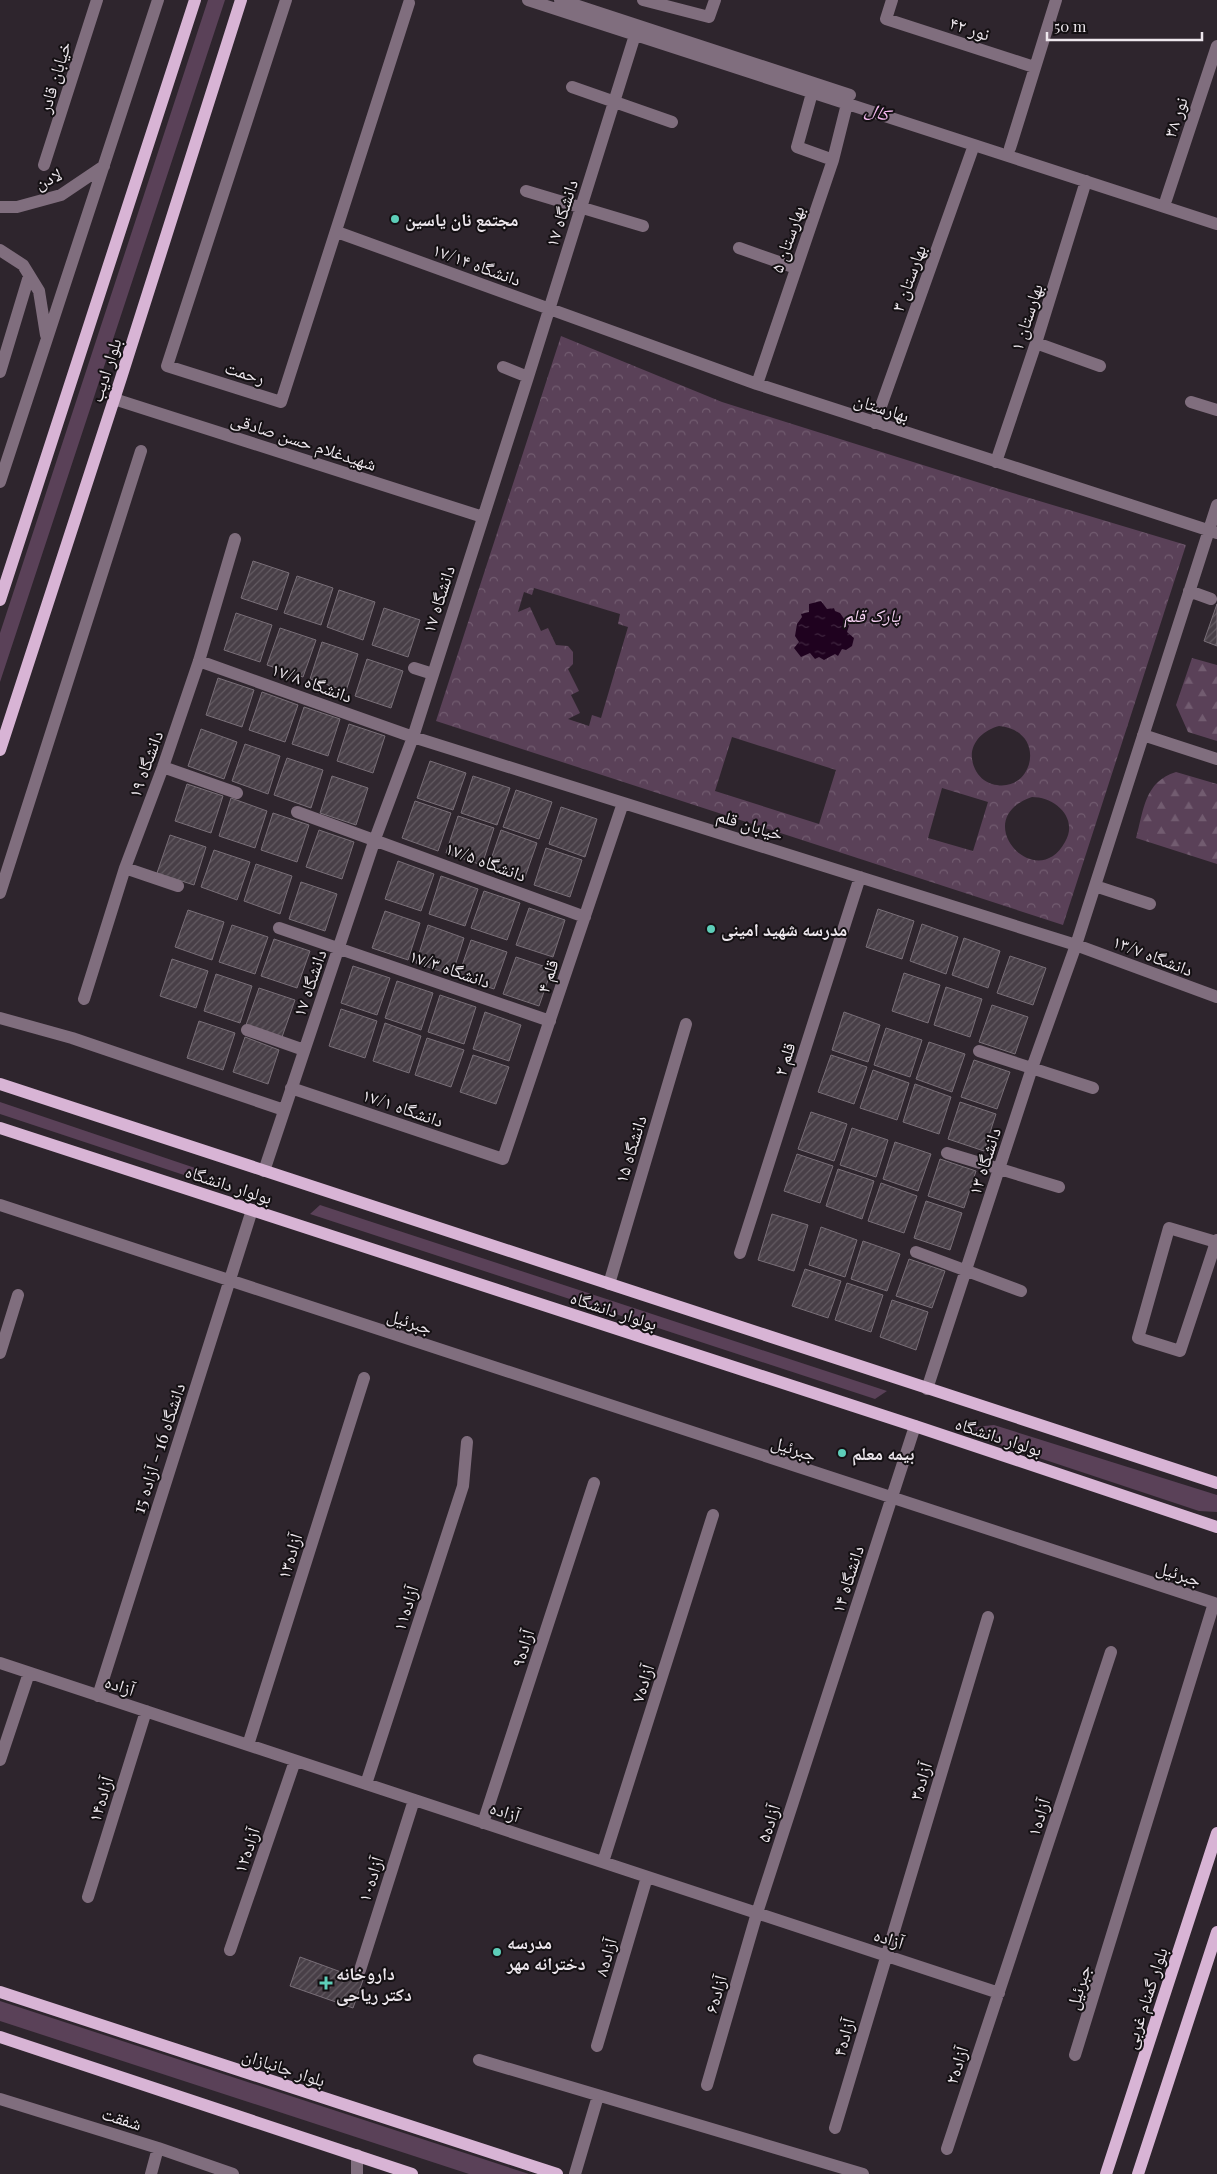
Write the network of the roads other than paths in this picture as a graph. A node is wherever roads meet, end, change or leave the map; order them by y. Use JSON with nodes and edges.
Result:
{"nodes":[{"id":1,"x":96,"y":0,"type":"edge"},
{"id":2,"x":158,"y":0,"type":"edge"},
{"id":3,"x":195,"y":0,"type":"edge"},
{"id":4,"x":241,"y":0,"type":"edge"},
{"id":5,"x":286,"y":0,"type":"edge"},
{"id":6,"x":528,"y":0,"type":"edge"},
{"id":7,"x":560,"y":0,"type":"edge"},
{"id":8,"x":643,"y":0,"type":"edge"},
{"id":9,"x":715,"y":0,"type":"edge"},
{"id":10,"x":892,"y":0,"type":"edge"},
{"id":11,"x":1056,"y":0,"type":"edge"},
{"id":12,"x":409,"y":3,"type":"dead end"},
{"id":13,"x":635,"y":35,"type":"junction"},
{"id":14,"x":1217,"y":46,"type":"edge"},
{"id":15,"x":1034,"y":68,"type":"junction"},
{"id":16,"x":572,"y":87,"type":"dead end"},
{"id":17,"x":812,"y":93,"type":"junction"},
{"id":18,"x":615,"y":102,"type":"junction"},
{"id":19,"x":848,"y":104,"type":"junction"},
{"id":20,"x":672,"y":122,"type":"dead end"},
{"id":21,"x":974,"y":145,"type":"junction"},
{"id":22,"x":1010,"y":148,"type":"junction"},
{"id":23,"x":832,"y":160,"type":"junction"},
{"id":24,"x":44,"y":166,"type":"dead end"},
{"id":25,"x":104,"y":166,"type":"junction"},
{"id":26,"x":1086,"y":181,"type":"junction"},
{"id":27,"x":526,"y":191,"type":"dead end"},
{"id":28,"x":1166,"y":200,"type":"junction"},
{"id":29,"x":0,"y":207,"type":"edge"},
{"id":30,"x":582,"y":208,"type":"junction"},
{"id":31,"x":1217,"y":216,"type":"edge"},
{"id":32,"x":1217,"y":224,"type":"edge"},
{"id":33,"x":643,"y":226,"type":"dead end"},
{"id":34,"x":337,"y":232,"type":"junction"},
{"id":35,"x":739,"y":248,"type":"dead end"},
{"id":36,"x":0,"y":250,"type":"edge"},
{"id":37,"x":796,"y":268,"type":"junction"},
{"id":38,"x":29,"y":276,"type":"junction"},
{"id":39,"x":548,"y":308,"type":"junction"},
{"id":40,"x":47,"y":339,"type":"junction"},
{"id":41,"x":1036,"y":343,"type":"junction"},
{"id":42,"x":1100,"y":366,"type":"dead end"},
{"id":43,"x":503,"y":367,"type":"dead end"},
{"id":44,"x":0,"y":372,"type":"edge"},
{"id":45,"x":528,"y":377,"type":"junction"},
{"id":46,"x":756,"y":384,"type":"junction"},
{"id":47,"x":114,"y":399,"type":"junction"},
{"id":48,"x":1191,"y":402,"type":"dead end"},
{"id":49,"x":1217,"y":410,"type":"edge"},
{"id":50,"x":875,"y":423,"type":"junction"},
{"id":51,"x":141,"y":451,"type":"dead end"},
{"id":52,"x":996,"y":462,"type":"junction"},
{"id":53,"x":0,"y":482,"type":"edge"},
{"id":54,"x":1217,"y":505,"type":"edge"},
{"id":55,"x":483,"y":517,"type":"junction"},
{"id":56,"x":1213,"y":531,"type":"edge"},
{"id":57,"x":235,"y":539,"type":"dead end"},
{"id":58,"x":1189,"y":590,"type":"junction"},
{"id":59,"x":1211,"y":599,"type":"dead end"},
{"id":60,"x":0,"y":600,"type":"edge"},
{"id":61,"x":199,"y":661,"type":"junction"},
{"id":62,"x":414,"y":668,"type":"dead end"},
{"id":63,"x":433,"y":674,"type":"junction"},
{"id":64,"x":1143,"y":735,"type":"junction"},
{"id":65,"x":413,"y":737,"type":"junction"},
{"id":66,"x":0,"y":750,"type":"edge"},
{"id":67,"x":1217,"y":760,"type":"edge"},
{"id":68,"x":162,"y":767,"type":"junction"},
{"id":69,"x":237,"y":793,"type":"dead end"},
{"id":70,"x":623,"y":803,"type":"junction"},
{"id":71,"x":297,"y":812,"type":"dead end"},
{"id":72,"x":375,"y":839,"type":"junction"},
{"id":73,"x":125,"y":868,"type":"junction"},
{"id":74,"x":860,"y":877,"type":"junction"},
{"id":75,"x":178,"y":886,"type":"dead end"},
{"id":76,"x":1095,"y":886,"type":"junction"},
{"id":77,"x":0,"y":893,"type":"edge"},
{"id":78,"x":1150,"y":904,"type":"dead end"},
{"id":79,"x":585,"y":917,"type":"junction"},
{"id":80,"x":279,"y":928,"type":"dead end"},
{"id":81,"x":1076,"y":944,"type":"junction"},
{"id":82,"x":338,"y":948,"type":"junction"},
{"id":83,"x":1217,"y":997,"type":"edge"},
{"id":84,"x":84,"y":999,"type":"dead end"},
{"id":85,"x":0,"y":1018,"type":"edge"},
{"id":86,"x":550,"y":1021,"type":"junction"},
{"id":87,"x":686,"y":1024,"type":"dead end"},
{"id":88,"x":247,"y":1030,"type":"dead end"},
{"id":89,"x":304,"y":1050,"type":"junction"},
{"id":90,"x":979,"y":1051,"type":"dead end"},
{"id":91,"x":1032,"y":1068,"type":"junction"},
{"id":92,"x":0,"y":1077,"type":"edge"},
{"id":93,"x":4,"y":1086,"type":"edge"},
{"id":94,"x":292,"y":1088,"type":"junction"},
{"id":95,"x":1093,"y":1088,"type":"dead end"},
{"id":96,"x":284,"y":1110,"type":"junction"},
{"id":97,"x":0,"y":1128,"type":"edge"},
{"id":98,"x":947,"y":1153,"type":"dead end"},
{"id":99,"x":503,"y":1159,"type":"joint"},
{"id":100,"x":999,"y":1170,"type":"junction"},
{"id":101,"x":264,"y":1171,"type":"junction"},
{"id":102,"x":1060,"y":1188,"type":"dead end"},
{"id":103,"x":0,"y":1205,"type":"edge"},
{"id":104,"x":252,"y":1210,"type":"junction"},
{"id":105,"x":1217,"y":1241,"type":"edge"},
{"id":106,"x":916,"y":1252,"type":"dead end"},
{"id":107,"x":740,"y":1253,"type":"dead end"},
{"id":108,"x":966,"y":1270,"type":"junction"},
{"id":109,"x":230,"y":1280,"type":"junction"},
{"id":110,"x":608,"y":1284,"type":"junction"},
{"id":111,"x":1021,"y":1291,"type":"dead end"},
{"id":112,"x":18,"y":1295,"type":"dead end"},
{"id":113,"x":0,"y":1353,"type":"edge"},
{"id":114,"x":364,"y":1378,"type":"dead end"},
{"id":115,"x":927,"y":1389,"type":"junction"},
{"id":116,"x":915,"y":1426,"type":"junction"},
{"id":117,"x":467,"y":1442,"type":"dead end"},
{"id":118,"x":594,"y":1483,"type":"dead end"},
{"id":119,"x":1217,"y":1483,"type":"edge"},
{"id":120,"x":892,"y":1498,"type":"junction"},
{"id":121,"x":713,"y":1515,"type":"dead end"},
{"id":122,"x":1217,"y":1527,"type":"edge"},
{"id":123,"x":988,"y":1616,"type":"dead end"},
{"id":124,"x":1111,"y":1652,"type":"dead end"},
{"id":125,"x":0,"y":1663,"type":"edge"},
{"id":126,"x":29,"y":1673,"type":"junction"},
{"id":127,"x":98,"y":1696,"type":"junction"},
{"id":128,"x":146,"y":1712,"type":"junction"},
{"id":129,"x":813,"y":1743,"type":"joint"},
{"id":130,"x":248,"y":1745,"type":"junction"},
{"id":131,"x":0,"y":1760,"type":"edge"},
{"id":132,"x":295,"y":1761,"type":"junction"},
{"id":133,"x":366,"y":1784,"type":"junction"},
{"id":134,"x":414,"y":1800,"type":"junction"},
{"id":135,"x":483,"y":1823,"type":"junction"},
{"id":136,"x":1217,"y":1833,"type":"edge"},
{"id":137,"x":603,"y":1862,"type":"junction"},
{"id":138,"x":647,"y":1877,"type":"junction"},
{"id":139,"x":88,"y":1897,"type":"dead end"},
{"id":140,"x":757,"y":1913,"type":"junction"},
{"id":141,"x":1217,"y":1932,"type":"edge"},
{"id":142,"x":230,"y":1950,"type":"dead end"},
{"id":143,"x":885,"y":1955,"type":"junction"},
{"id":144,"x":360,"y":1970,"type":"dead end"},
{"id":145,"x":0,"y":1992,"type":"edge"},
{"id":146,"x":999,"y":1992,"type":"junction"},
{"id":147,"x":0,"y":2037,"type":"edge"},
{"id":148,"x":597,"y":2046,"type":"dead end"},
{"id":149,"x":1075,"y":2055,"type":"dead end"},
{"id":150,"x":479,"y":2060,"type":"dead end"},
{"id":151,"x":707,"y":2084,"type":"dead end"},
{"id":152,"x":598,"y":2096,"type":"junction"},
{"id":153,"x":0,"y":2098,"type":"edge"},
{"id":154,"x":834,"y":2128,"type":"dead end"},
{"id":155,"x":158,"y":2148,"type":"junction"},
{"id":156,"x":947,"y":2149,"type":"dead end"},
{"id":157,"x":357,"y":2155,"type":"junction"},
{"id":158,"x":151,"y":2174,"type":"edge"},
{"id":159,"x":233,"y":2174,"type":"edge"},
{"id":160,"x":357,"y":2174,"type":"edge"},
{"id":161,"x":412,"y":2174,"type":"edge"},
{"id":162,"x":557,"y":2174,"type":"edge"},
{"id":163,"x":575,"y":2174,"type":"edge"},
{"id":164,"x":863,"y":2174,"type":"edge"},
{"id":165,"x":1106,"y":2174,"type":"edge"},
{"id":166,"x":1138,"y":2174,"type":"edge"}],
"edges":[{"from":1,"to":24,"type":"street","name":"خیابان قادر"},
{"from":2,"to":25,"type":"street"},
{"from":3,"to":60,"type":"main road","name":"بلوار ادیب"},
{"from":4,"to":47,"type":"main road","name":"بلوار ادیب"},
{"from":5,"to":34,"type":"street","name":"رحمت"},
{"from":6,"to":13,"type":"street"},
{"from":7,"to":22,"type":"street"},
{"from":8,"to":9,"type":"street"},
{"from":10,"to":15,"type":"street","name":"نور ۴۲"},
{"from":11,"to":15,"type":"street"},
{"from":12,"to":34,"type":"street","name":"رحمت"},
{"from":13,"to":17,"type":"street"},
{"from":13,"to":18,"type":"street","name":"دانشگاه ۱۷"},
{"from":14,"to":28,"type":"street","name":"نور ۳۸"},
{"from":15,"to":22,"type":"street"},
{"from":16,"to":18,"type":"street"},
{"from":17,"to":19,"type":"street"},
{"from":17,"to":23,"type":"street"},
{"from":18,"to":20,"type":"street"},
{"from":18,"to":30,"type":"street","name":"دانشگاه ۱۷"},
{"from":19,"to":21,"type":"street"},
{"from":19,"to":23,"type":"street","name":"بهارستان ۵"},
{"from":21,"to":26,"type":"street"},
{"from":21,"to":50,"type":"street","name":"بهارستان ۳"},
{"from":22,"to":28,"type":"street"},
{"from":23,"to":37,"type":"street","name":"بهارستان ۵"},
{"from":25,"to":29,"type":"street","name":"لادن"},
{"from":25,"to":40,"type":"street"},
{"from":26,"to":32,"type":"street"},
{"from":26,"to":41,"type":"street","name":"بهارستان ۱"},
{"from":27,"to":30,"type":"street"},
{"from":28,"to":31,"type":"street"},
{"from":30,"to":33,"type":"street"},
{"from":30,"to":39,"type":"street","name":"دانشگاه ۱۷"},
{"from":34,"to":39,"type":"street","name":"دانشگاه ۱۷/۱۴"},
{"from":35,"to":37,"type":"street"},
{"from":36,"to":38,"type":"street"},
{"from":37,"to":46,"type":"street","name":"بهارستان ۵"},
{"from":38,"to":40,"type":"street"},
{"from":38,"to":44,"type":"street"},
{"from":39,"to":45,"type":"street","name":"دانشگاه ۱۷"},
{"from":39,"to":46,"type":"street","name":"بهارستان"},
{"from":40,"to":53,"type":"street"},
{"from":41,"to":42,"type":"street"},
{"from":41,"to":52,"type":"street","name":"بهارستان ۱"},
{"from":43,"to":45,"type":"street"},
{"from":45,"to":55,"type":"street","name":"دانشگاه ۱۷"},
{"from":46,"to":50,"type":"street","name":"بهارستان"},
{"from":47,"to":55,"type":"street","name":"شهیدغلام حسن صادقی"},
{"from":47,"to":66,"type":"main road","name":"بلوار ادیب"},
{"from":48,"to":49,"type":"street"},
{"from":50,"to":52,"type":"street","name":"بهارستان"},
{"from":51,"to":77,"type":"street"},
{"from":52,"to":56,"type":"street","name":"بهارستان"},
{"from":54,"to":56,"type":"street"},
{"from":55,"to":63,"type":"street","name":"دانشگاه ۱۷"},
{"from":56,"to":58,"type":"street","name":"دانشگاه ۱۳"},
{"from":57,"to":61,"type":"street","name":"دانشگاه ۱۹"},
{"from":58,"to":59,"type":"street"},
{"from":58,"to":64,"type":"street","name":"دانشگاه ۱۳"},
{"from":61,"to":65,"type":"street","name":"دانشگاه ۱۷/۸"},
{"from":61,"to":68,"type":"street","name":"دانشگاه ۱۹"},
{"from":62,"to":63,"type":"street"},
{"from":63,"to":65,"type":"street","name":"دانشگاه ۱۷"},
{"from":64,"to":67,"type":"street"},
{"from":64,"to":76,"type":"street","name":"دانشگاه ۱۳"},
{"from":65,"to":70,"type":"street","name":"خیابان قلم"},
{"from":65,"to":72,"type":"street","name":"دانشگاه ۱۷"},
{"from":68,"to":69,"type":"street"},
{"from":68,"to":73,"type":"street","name":"دانشگاه ۱۹"},
{"from":70,"to":74,"type":"street","name":"خیابان قلم"},
{"from":70,"to":79,"type":"street","name":"قلم ۴"},
{"from":71,"to":72,"type":"street","name":"دانشگاه ۱۷/۵"},
{"from":72,"to":79,"type":"street","name":"دانشگاه ۱۷/۵"},
{"from":72,"to":82,"type":"street","name":"دانشگاه ۱۷"},
{"from":73,"to":75,"type":"street"},
{"from":73,"to":84,"type":"street","name":"دانشگاه ۱۹"},
{"from":74,"to":81,"type":"street","name":"خیابان قلم"},
{"from":74,"to":107,"type":"street","name":"قلم ۲"},
{"from":76,"to":78,"type":"street"},
{"from":76,"to":81,"type":"street","name":"دانشگاه ۱۳"},
{"from":79,"to":86,"type":"street","name":"قلم ۴"},
{"from":80,"to":82,"type":"street","name":"دانشگاه ۱۷/۳"},
{"from":81,"to":83,"type":"street","name":"دانشگاه ۱۳/۷"},
{"from":81,"to":91,"type":"street","name":"دانشگاه ۱۳"},
{"from":82,"to":86,"type":"street","name":"دانشگاه ۱۷/۳"},
{"from":82,"to":89,"type":"street","name":"دانشگاه ۱۷"},
{"from":85,"to":96,"type":"street"},
{"from":86,"to":99,"type":"street","name":"قلم ۴"},
{"from":87,"to":110,"type":"street","name":"دانشگاه ۱۵"},
{"from":88,"to":89,"type":"street"},
{"from":89,"to":94,"type":"street","name":"دانشگاه ۱۷"},
{"from":90,"to":91,"type":"street"},
{"from":91,"to":95,"type":"street"},
{"from":91,"to":100,"type":"street","name":"دانشگاه ۱۳"},
{"from":92,"to":93,"type":"main road"},
{"from":93,"to":101,"type":"main road","name":"بولوار دانشگاه"},
{"from":94,"to":96,"type":"street","name":"دانشگاه ۱۷"},
{"from":94,"to":99,"type":"street","name":"دانشگاه ۱۷/۱"},
{"from":96,"to":101,"type":"street","name":"دانشگاه ۱۷"},
{"from":97,"to":104,"type":"main road","name":"بولوار دانشگاه"},
{"from":98,"to":100,"type":"street"},
{"from":100,"to":102,"type":"street"},
{"from":100,"to":108,"type":"street","name":"دانشگاه ۱۳"},
{"from":101,"to":110,"type":"main road","name":"بولوار دانشگاه"},
{"from":103,"to":109,"type":"street","name":"جبرئیل"},
{"from":104,"to":109,"type":"street","name":"دانشگاه 16 - آزاده 15"},
{"from":104,"to":116,"type":"main road","name":"بولوار دانشگاه"},
{"from":105,"to":105,"type":"street"},
{"from":106,"to":108,"type":"street"},
{"from":108,"to":111,"type":"street"},
{"from":108,"to":115,"type":"street","name":"دانشگاه ۱۳"},
{"from":109,"to":120,"type":"street","name":"جبرئیل"},
{"from":109,"to":127,"type":"street","name":"دانشگاه 16 - آزاده 15"},
{"from":110,"to":115,"type":"main road","name":"بولوار دانشگاه"},
{"from":112,"to":113,"type":"street"},
{"from":114,"to":130,"type":"street","name":"آزاده۱۳"},
{"from":115,"to":119,"type":"main road","name":"بولوار دانشگاه"},
{"from":116,"to":120,"type":"street","name":"دانشگاه ۱۴"},
{"from":116,"to":122,"type":"main road","name":"بولوار دانشگاه"},
{"from":117,"to":133,"type":"street","name":"آزاده۱۱"},
{"from":118,"to":135,"type":"street","name":"آزاده۹"},
{"from":120,"to":129,"type":"street","name":"دانشگاه ۱۴"},
{"from":120,"to":149,"type":"street","name":"جبرئیل"},
{"from":121,"to":137,"type":"street","name":"آزاده۷"},
{"from":123,"to":143,"type":"street","name":"آزاده۳"},
{"from":124,"to":146,"type":"street","name":"آزاده۱"},
{"from":125,"to":126,"type":"street","name":"آزاده"},
{"from":126,"to":127,"type":"street","name":"آزاده"},
{"from":126,"to":131,"type":"street"},
{"from":127,"to":128,"type":"street","name":"آزاده"},
{"from":128,"to":130,"type":"street","name":"آزاده"},
{"from":128,"to":139,"type":"street","name":"آزاده۱۴"},
{"from":129,"to":140,"type":"street","name":"آزاده۵"},
{"from":130,"to":132,"type":"street","name":"آزاده"},
{"from":132,"to":133,"type":"street","name":"آزاده"},
{"from":132,"to":142,"type":"street","name":"آزاده۱۲"},
{"from":133,"to":134,"type":"street","name":"آزاده"},
{"from":134,"to":135,"type":"street","name":"آزاده"},
{"from":134,"to":144,"type":"street","name":"آزاده۱۰"},
{"from":135,"to":137,"type":"street","name":"آزاده"},
{"from":136,"to":165,"type":"main road","name":"بلوار گمنام غربی"},
{"from":137,"to":138,"type":"street","name":"آزاده"},
{"from":138,"to":140,"type":"street","name":"آزاده"},
{"from":138,"to":148,"type":"street","name":"آزاده۸"},
{"from":140,"to":143,"type":"street","name":"آزاده"},
{"from":140,"to":151,"type":"street","name":"آزاده۶"},
{"from":141,"to":166,"type":"main road"},
{"from":143,"to":146,"type":"street","name":"آزاده"},
{"from":143,"to":154,"type":"street","name":"آزاده۴"},
{"from":145,"to":162,"type":"main road","name":"بلوار جانبازان"},
{"from":146,"to":156,"type":"street","name":"آزاده۲"},
{"from":147,"to":157,"type":"main road"},
{"from":150,"to":152,"type":"street"},
{"from":152,"to":163,"type":"street"},
{"from":152,"to":164,"type":"street"},
{"from":153,"to":155,"type":"street","name":"شفقت"},
{"from":155,"to":158,"type":"street"},
{"from":155,"to":159,"type":"street","name":"شفقت"},
{"from":157,"to":160,"type":"street"},
{"from":157,"to":161,"type":"main road"}]}
